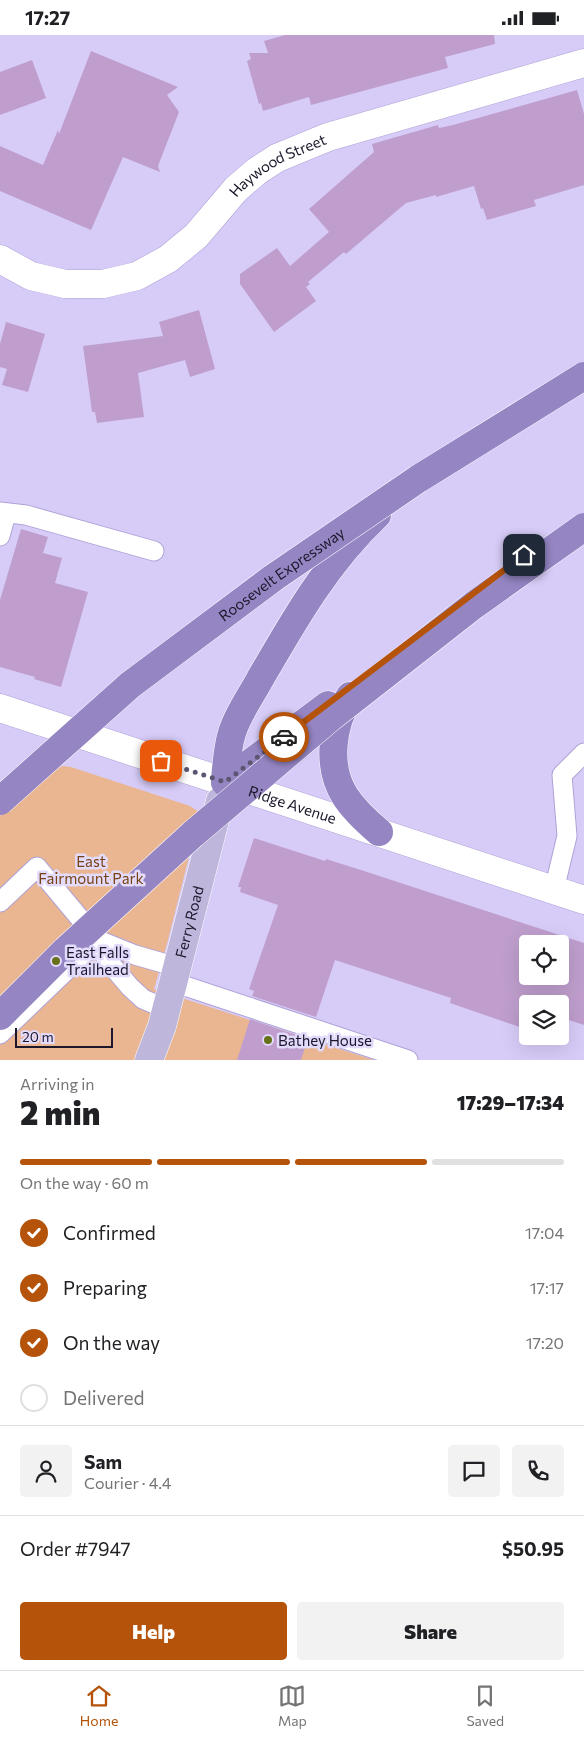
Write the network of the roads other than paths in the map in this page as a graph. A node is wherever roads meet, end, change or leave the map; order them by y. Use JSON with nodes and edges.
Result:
{"nodes":[{"id":1,"x":584,"y":63,"type":"edge"},
{"id":2,"x":0,"y":259,"type":"edge"},
{"id":3,"x":584,"y":377,"type":"edge"},
{"id":4,"x":386,"y":507,"type":"junction"},
{"id":5,"x":3,"y":513,"type":"edge"},
{"id":6,"x":584,"y":514,"type":"edge"},
{"id":7,"x":584,"y":527,"type":"edge"},
{"id":8,"x":0,"y":536,"type":"edge"},
{"id":9,"x":154,"y":551,"type":"dead end"},
{"id":10,"x":360,"y":680,"type":"junction"},
{"id":11,"x":0,"y":708,"type":"edge"},
{"id":12,"x":77,"y":733,"type":"junction"},
{"id":13,"x":584,"y":753,"type":"edge"},
{"id":14,"x":225,"y":782,"type":"junction"},
{"id":15,"x":0,"y":796,"type":"edge"},
{"id":16,"x":0,"y":801,"type":"edge"},
{"id":17,"x":379,"y":833,"type":"junction"},
{"id":18,"x":554,"y":890,"type":"junction"},
{"id":19,"x":584,"y":900,"type":"edge"},
{"id":20,"x":0,"y":902,"type":"edge"},
{"id":21,"x":98,"y":940,"type":"junction"},
{"id":22,"x":175,"y":975,"type":"junction"},
{"id":23,"x":166,"y":1009,"type":"junction"},
{"id":24,"x":0,"y":1016,"type":"edge"},
{"id":25,"x":0,"y":1034,"type":"edge"},
{"id":26,"x":149,"y":1060,"type":"edge"},
{"id":27,"x":408,"y":1060,"type":"edge"}],
"edges":[{"from":1,"to":2,"type":"street","name":"Haywood Street"},
{"from":3,"to":4,"type":"highway"},
{"from":3,"to":16,"type":"highway","name":"Roosevelt Expressway","bridge":true},
{"from":4,"to":12,"type":"highway"},
{"from":4,"to":14,"type":"highway"},
{"from":5,"to":8,"type":"lane"},
{"from":5,"to":9,"type":"lane"},
{"from":6,"to":10,"type":"highway"},
{"from":7,"to":24,"type":"highway","bridge":true},
{"from":10,"to":14,"type":"highway"},
{"from":10,"to":17,"type":"highway"},
{"from":11,"to":12,"type":"street","name":"Ridge Avenue"},
{"from":12,"to":14,"type":"street","name":"Ridge Avenue"},
{"from":12,"to":15,"type":"main road"},
{"from":13,"to":18,"type":"lane"},
{"from":14,"to":17,"type":"street","name":"Ridge Avenue"},
{"from":14,"to":22,"type":"main road","name":"Ferry Road"},
{"from":17,"to":18,"type":"street","name":"Ridge Avenue"},
{"from":18,"to":19,"type":"street","name":"Ridge Avenue"},
{"from":20,"to":21,"type":"lane"},
{"from":21,"to":22,"type":"lane"},
{"from":21,"to":23,"type":"lane"},
{"from":21,"to":25,"type":"lane"},
{"from":22,"to":23,"type":"main road","name":"Ferry Road"},
{"from":22,"to":27,"type":"lane"},
{"from":23,"to":26,"type":"main road","name":"Ferry Road"}]}
